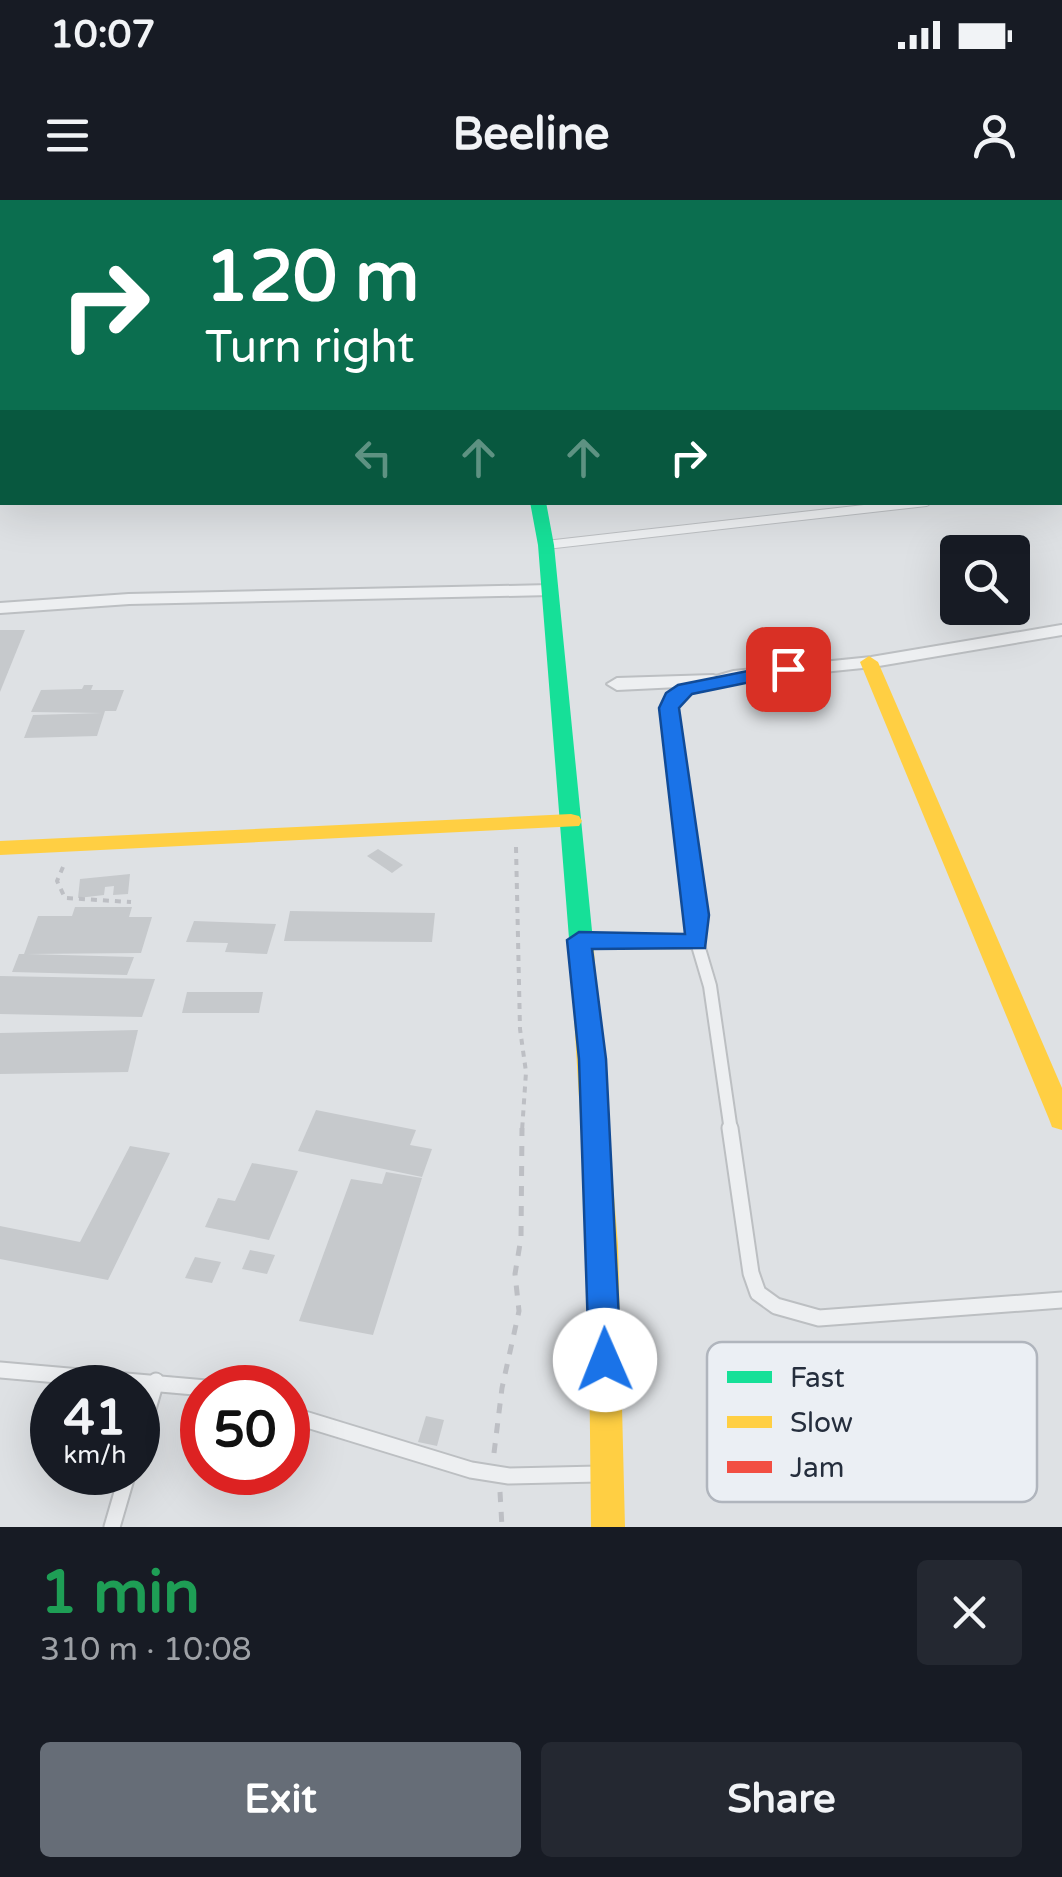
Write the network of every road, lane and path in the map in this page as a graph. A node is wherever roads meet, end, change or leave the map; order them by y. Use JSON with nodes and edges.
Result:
{"nodes":[{"id":1,"x":539,"y":505,"type":"edge"},
{"id":2,"x":899,"y":505,"type":"edge"},
{"id":3,"x":546,"y":545,"type":"junction"},
{"id":4,"x":550,"y":590,"type":"junction"},
{"id":5,"x":0,"y":608,"type":"edge"},
{"id":6,"x":1062,"y":630,"type":"edge"},
{"id":7,"x":870,"y":662,"type":"junction"},
{"id":8,"x":713,"y":681,"type":"junction"},
{"id":9,"x":617,"y":684,"type":"dead end"},
{"id":10,"x":572,"y":821,"type":"junction"},
{"id":11,"x":522,"y":823,"type":"junction"},
{"id":12,"x":73,"y":844,"type":"junction"},
{"id":13,"x":0,"y":848,"type":"edge"},
{"id":14,"x":131,"y":902,"type":"dead end"},
{"id":15,"x":579,"y":940,"type":"junction"},
{"id":16,"x":697,"y":942,"type":"junction"},
{"id":17,"x":1062,"y":1118,"type":"edge"},
{"id":18,"x":1062,"y":1300,"type":"edge"},
{"id":19,"x":0,"y":1370,"type":"edge"},
{"id":20,"x":30,"y":1372,"type":"edge"},
{"id":21,"x":310,"y":1421,"type":"edge"},
{"id":22,"x":497,"y":1474,"type":"junction"},
{"id":23,"x":608,"y":1474,"type":"junction"},
{"id":24,"x":121,"y":1495,"type":"edge"},
{"id":25,"x":112,"y":1527,"type":"edge"},
{"id":26,"x":502,"y":1527,"type":"edge"},
{"id":27,"x":608,"y":1527,"type":"edge"}],
"edges":[{"from":1,"to":3,"type":"main road"},
{"from":2,"to":3,"type":"lane"},
{"from":3,"to":4,"type":"main road"},
{"from":4,"to":5,"type":"lane"},
{"from":4,"to":10,"type":"main road"},
{"from":6,"to":7,"type":"lane"},
{"from":7,"to":8,"type":"lane"},
{"from":7,"to":17,"type":"main road"},
{"from":8,"to":9,"type":"street"},
{"from":8,"to":16,"type":"lane"},
{"from":10,"to":11,"type":"main road"},
{"from":10,"to":15,"type":"main road"},
{"from":11,"to":12,"type":"main road"},
{"from":11,"to":22,"type":"path"},
{"from":12,"to":13,"type":"main road"},
{"from":12,"to":14,"type":"path"},
{"from":15,"to":16,"type":"lane"},
{"from":15,"to":23,"type":"main road"},
{"from":16,"to":18,"type":"lane"},
{"from":19,"to":20,"type":"lane"},
{"from":21,"to":22,"type":"lane"},
{"from":22,"to":23,"type":"lane"},
{"from":22,"to":26,"type":"path"},
{"from":23,"to":27,"type":"main road"},
{"from":24,"to":25,"type":"lane"}]}
